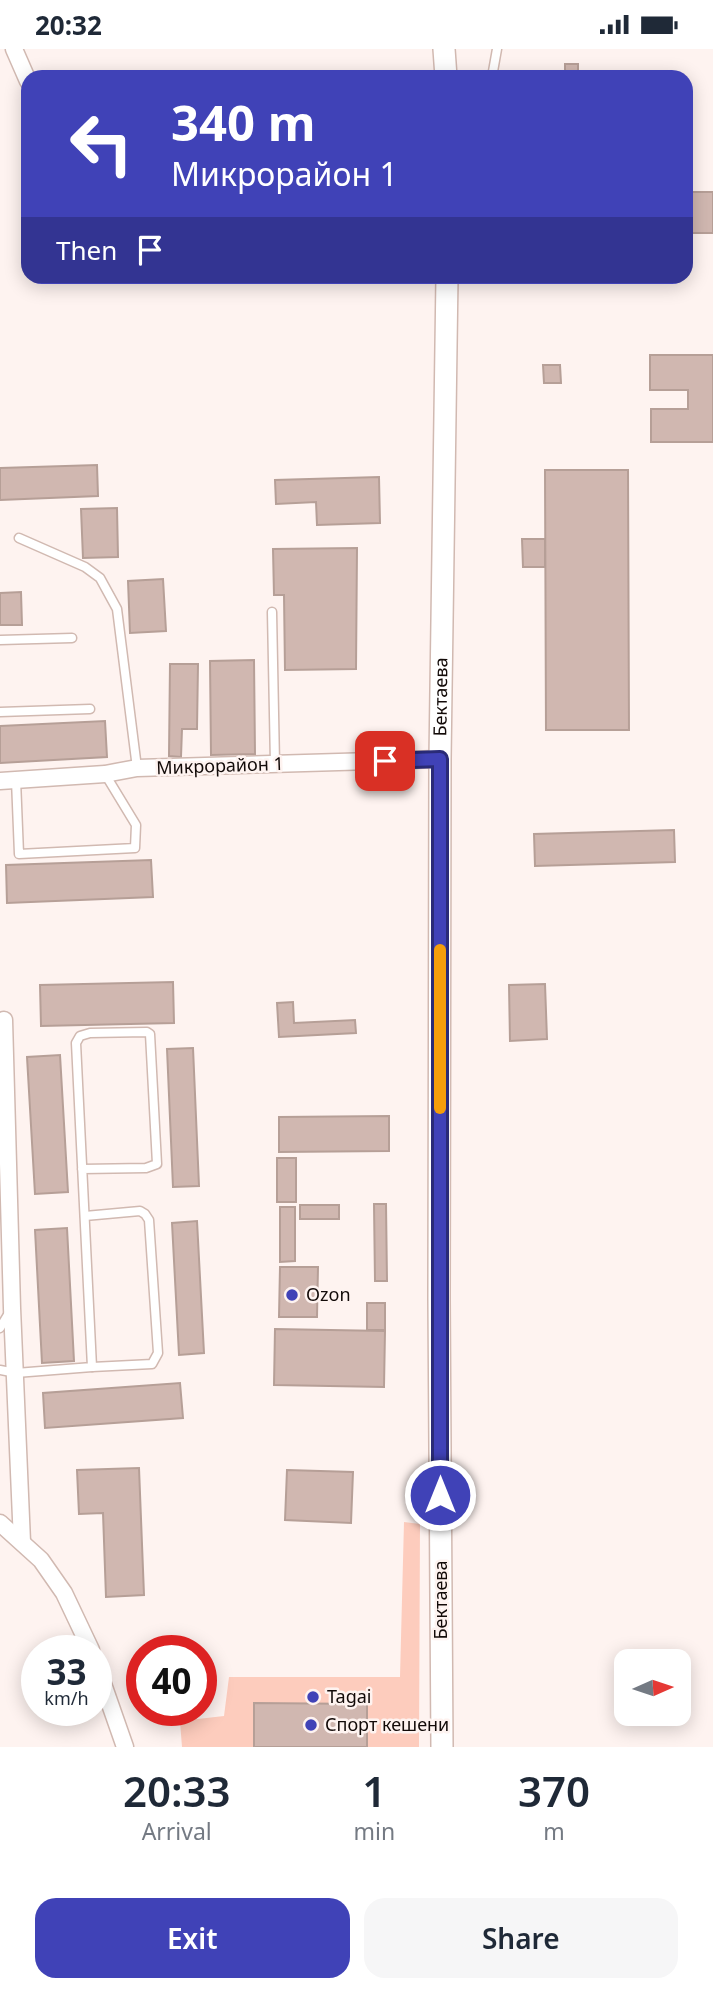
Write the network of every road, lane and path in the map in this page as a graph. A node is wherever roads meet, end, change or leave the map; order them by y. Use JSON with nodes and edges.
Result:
{"nodes":[{"id":1,"x":14,"y":49,"type":"edge"},
{"id":2,"x":444,"y":49,"type":"edge"},
{"id":3,"x":496,"y":49,"type":"edge"},
{"id":4,"x":23,"y":70,"type":"edge"},
{"id":5,"x":446,"y":70,"type":"edge"},
{"id":6,"x":493,"y":70,"type":"edge"},
{"id":7,"x":447,"y":284,"type":"edge"},
{"id":8,"x":19,"y":538,"type":"dead end"},
{"id":9,"x":272,"y":612,"type":"dead end"},
{"id":10,"x":72,"y":638,"type":"dead end"},
{"id":11,"x":0,"y":640,"type":"edge"},
{"id":12,"x":90,"y":709,"type":"dead end"},
{"id":13,"x":0,"y":712,"type":"edge"},
{"id":14,"x":440,"y":759,"type":"junction"},
{"id":15,"x":275,"y":764,"type":"junction"},
{"id":16,"x":137,"y":768,"type":"junction"},
{"id":17,"x":105,"y":774,"type":"junction"},
{"id":18,"x":8,"y":780,"type":"edge"},
{"id":19,"x":4,"y":1020,"type":"dead end"},
{"id":20,"x":4,"y":1125,"type":"edge"},
{"id":21,"x":82,"y":1169,"type":"junction"},
{"id":22,"x":85,"y":1216,"type":"junction"},
{"id":23,"x":12,"y":1308,"type":"junction"},
{"id":24,"x":0,"y":1328,"type":"edge"},
{"id":25,"x":92,"y":1367,"type":"junction"},
{"id":26,"x":8,"y":1372,"type":"edge"},
{"id":27,"x":0,"y":1523,"type":"edge"},
{"id":28,"x":22,"y":1542,"type":"junction"},
{"id":29,"x":86,"y":1635,"type":"edge"},
{"id":30,"x":112,"y":1710,"type":"edge"},
{"id":31,"x":125,"y":1747,"type":"edge"},
{"id":32,"x":442,"y":1747,"type":"edge"}],
"edges":[{"from":1,"to":4,"type":"street"},
{"from":2,"to":5,"type":"street"},
{"from":3,"to":6,"type":"lane"},
{"from":7,"to":14,"type":"street","name":"Бектаева"},
{"from":8,"to":16,"type":"lane"},
{"from":9,"to":15,"type":"lane"},
{"from":10,"to":11,"type":"lane"},
{"from":12,"to":13,"type":"lane"},
{"from":14,"to":15,"type":"street","name":"Микрорайон 1"},
{"from":14,"to":32,"type":"street","name":"Бектаева"},
{"from":15,"to":16,"type":"street","name":"Микрорайон 1"},
{"from":16,"to":17,"type":"street","name":"Микрорайон 1"},
{"from":17,"to":18,"type":"street","name":"Микрорайон 1"},
{"from":17,"to":18,"type":"lane"},
{"from":19,"to":20,"type":"street"},
{"from":20,"to":23,"type":"street"},
{"from":21,"to":21,"type":"lane"},
{"from":21,"to":22,"type":"lane"},
{"from":22,"to":25,"type":"lane"},
{"from":22,"to":25,"type":"lane"},
{"from":23,"to":24,"type":"lane"},
{"from":23,"to":26,"type":"street"},
{"from":25,"to":26,"type":"lane"},
{"from":26,"to":28,"type":"street"},
{"from":27,"to":28,"type":"street"},
{"from":28,"to":29,"type":"street"},
{"from":30,"to":31,"type":"street"}]}
